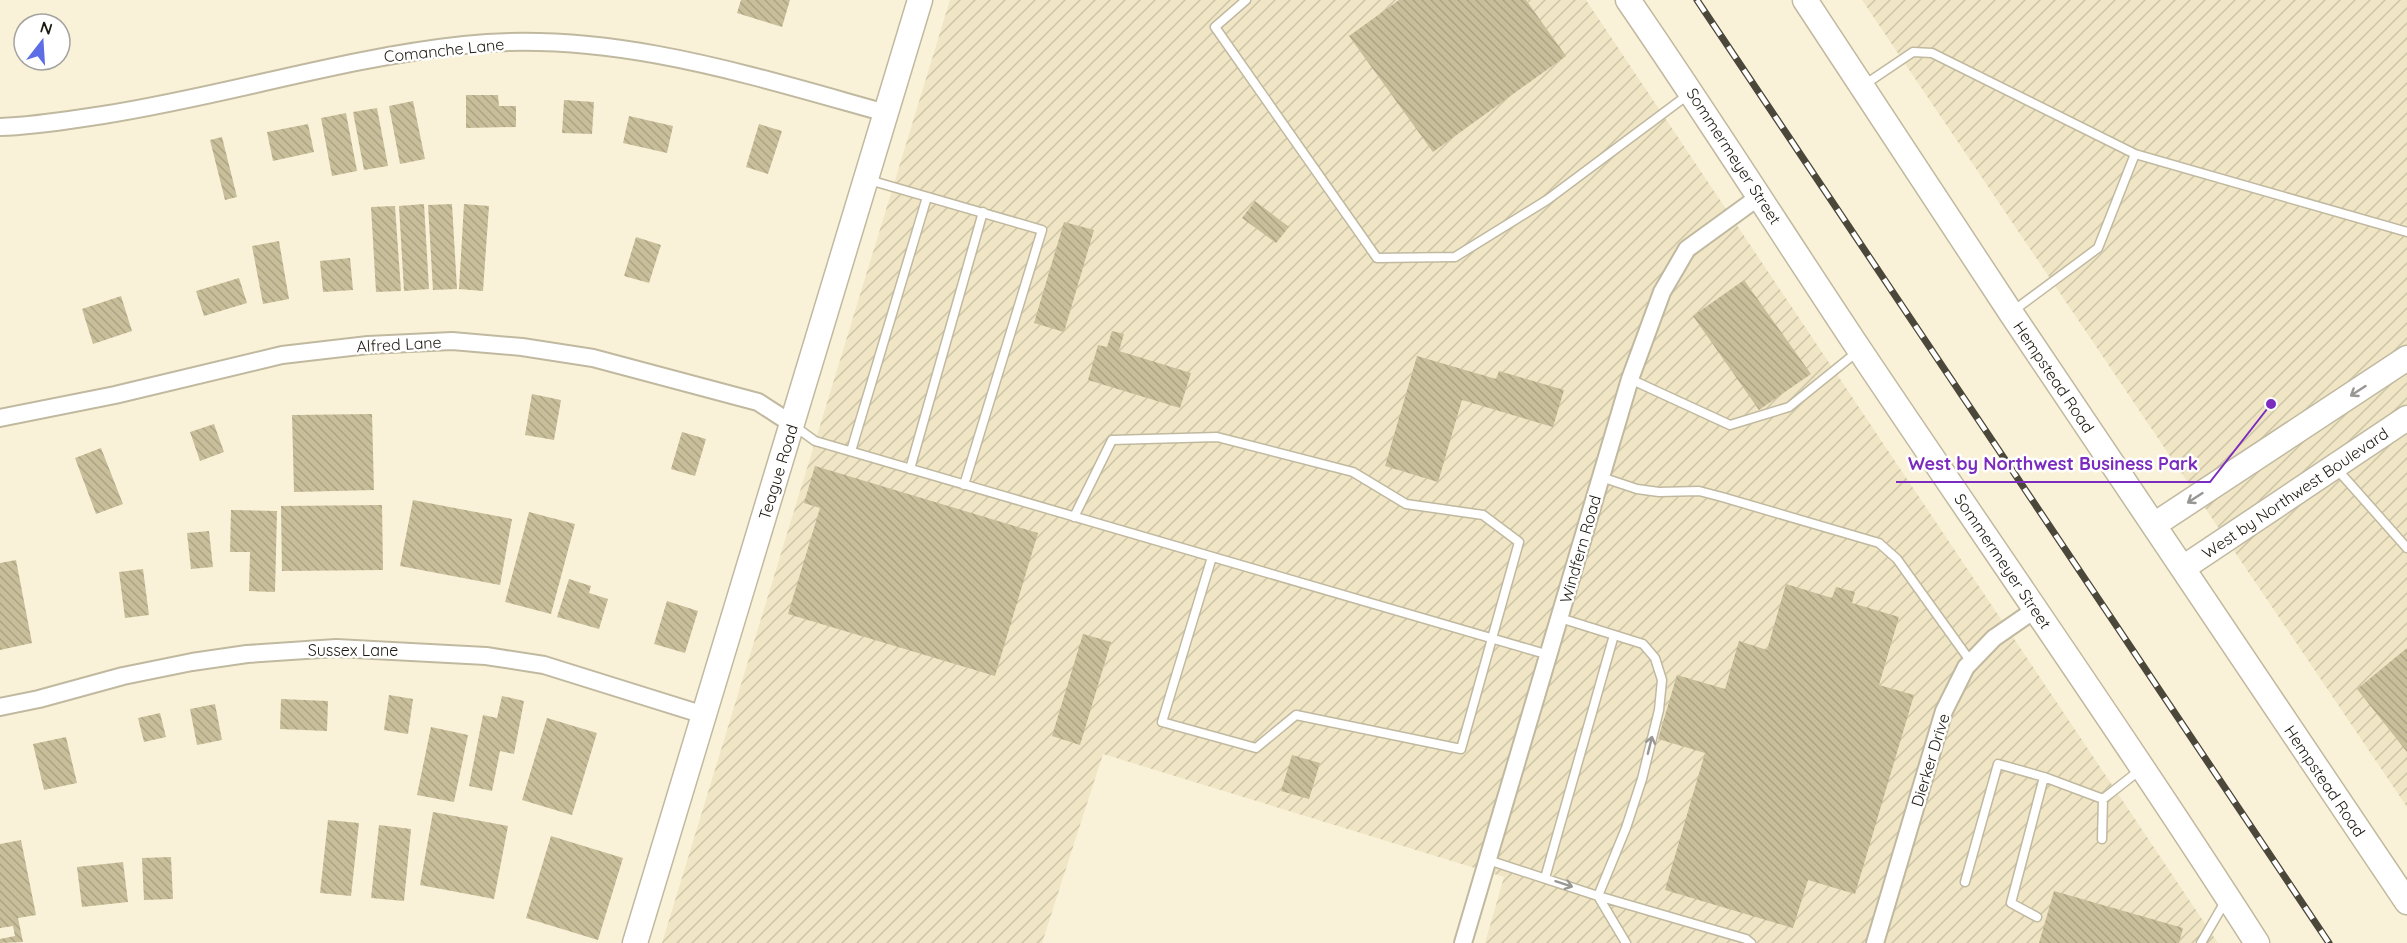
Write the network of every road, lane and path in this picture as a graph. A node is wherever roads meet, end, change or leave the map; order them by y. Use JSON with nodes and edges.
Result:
{"nodes":[{"id":1,"x":920,"y":0,"type":"edge"},
{"id":2,"x":1246,"y":0,"type":"edge"},
{"id":3,"x":1628,"y":0,"type":"edge"},
{"id":4,"x":1805,"y":0,"type":"edge"},
{"id":5,"x":1862,"y":86,"type":"junction"},
{"id":6,"x":1691,"y":92,"type":"junction"},
{"id":7,"x":886,"y":113,"type":"junction"},
{"id":8,"x":0,"y":127,"type":"edge"},
{"id":9,"x":2135,"y":154,"type":"junction"},
{"id":10,"x":866,"y":179,"type":"junction"},
{"id":11,"x":1760,"y":196,"type":"junction"},
{"id":12,"x":927,"y":197,"type":"junction"},
{"id":13,"x":983,"y":212,"type":"junction"},
{"id":14,"x":2407,"y":232,"type":"edge"},
{"id":15,"x":2011,"y":313,"type":"junction"},
{"id":16,"x":1860,"y":350,"type":"junction"},
{"id":17,"x":2407,"y":358,"type":"edge"},
{"id":18,"x":1629,"y":379,"type":"junction"},
{"id":19,"x":0,"y":418,"type":"edge"},
{"id":20,"x":2407,"y":418,"type":"edge"},
{"id":21,"x":792,"y":424,"type":"junction"},
{"id":22,"x":851,"y":451,"type":"junction"},
{"id":23,"x":2335,"y":467,"type":"junction"},
{"id":24,"x":910,"y":469,"type":"junction"},
{"id":25,"x":1601,"y":477,"type":"junction"},
{"id":26,"x":964,"y":485,"type":"junction"},
{"id":27,"x":1074,"y":517,"type":"junction"},
{"id":28,"x":2154,"y":525,"type":"junction"},
{"id":29,"x":2407,"y":548,"type":"edge"},
{"id":30,"x":1212,"y":557,"type":"junction"},
{"id":31,"x":2183,"y":568,"type":"junction"},
{"id":32,"x":2036,"y":609,"type":"junction"},
{"id":33,"x":1560,"y":618,"type":"junction"},
{"id":34,"x":1614,"y":635,"type":"junction"},
{"id":35,"x":1491,"y":638,"type":"junction"},
{"id":36,"x":1549,"y":655,"type":"junction"},
{"id":37,"x":1971,"y":662,"type":"junction"},
{"id":38,"x":0,"y":706,"type":"edge"},
{"id":39,"x":704,"y":715,"type":"junction"},
{"id":40,"x":2143,"y":768,"type":"junction"},
{"id":41,"x":2044,"y":777,"type":"junction"},
{"id":42,"x":2103,"y":799,"type":"junction"},
{"id":43,"x":2102,"y":839,"type":"dead end"},
{"id":44,"x":1488,"y":860,"type":"junction"},
{"id":45,"x":1545,"y":878,"type":"junction"},
{"id":46,"x":1965,"y":882,"type":"dead end"},
{"id":47,"x":1598,"y":896,"type":"junction"},
{"id":48,"x":2228,"y":897,"type":"junction"},
{"id":49,"x":2407,"y":902,"type":"edge"},
{"id":50,"x":2037,"y":917,"type":"dead end"},
{"id":51,"x":635,"y":943,"type":"edge"},
{"id":52,"x":1463,"y":943,"type":"edge"},
{"id":53,"x":1626,"y":943,"type":"edge"},
{"id":54,"x":1751,"y":943,"type":"edge"},
{"id":55,"x":1875,"y":943,"type":"edge"},
{"id":56,"x":2201,"y":943,"type":"edge"},
{"id":57,"x":2257,"y":943,"type":"edge"}],
"edges":[{"from":1,"to":7,"type":"street","name":"Teague Road"},
{"from":2,"to":6,"type":"lane"},
{"from":3,"to":6,"type":"street","name":"Sommermeyer Street"},
{"from":4,"to":5,"type":"street","name":"Hempstead Road"},
{"from":5,"to":9,"type":"lane"},
{"from":5,"to":15,"type":"street","name":"Hempstead Road"},
{"from":6,"to":11,"type":"street","name":"Sommermeyer Street"},
{"from":7,"to":8,"type":"street","name":"Comanche Lane"},
{"from":7,"to":10,"type":"street","name":"Teague Road"},
{"from":9,"to":14,"type":"lane"},
{"from":9,"to":15,"type":"lane"},
{"from":10,"to":12,"type":"lane"},
{"from":10,"to":21,"type":"street","name":"Teague Road"},
{"from":11,"to":16,"type":"street","name":"Sommermeyer Street"},
{"from":11,"to":18,"type":"street","name":"Windfern Road"},
{"from":12,"to":13,"type":"lane"},
{"from":12,"to":22,"type":"lane"},
{"from":13,"to":24,"type":"lane"},
{"from":13,"to":26,"type":"lane"},
{"from":15,"to":28,"type":"street","name":"Hempstead Road"},
{"from":16,"to":18,"type":"lane"},
{"from":16,"to":32,"type":"street","name":"Sommermeyer Street"},
{"from":17,"to":28,"type":"street","one_way":true},
{"from":18,"to":25,"type":"street","name":"Windfern Road"},
{"from":19,"to":21,"type":"street","name":"Alfred Lane"},
{"from":20,"to":23,"type":"street","name":"West by Northwest Boulevard"},
{"from":21,"to":22,"type":"lane"},
{"from":21,"to":39,"type":"street","name":"Teague Road"},
{"from":22,"to":24,"type":"lane"},
{"from":23,"to":29,"type":"lane"},
{"from":23,"to":31,"type":"street","name":"West by Northwest Boulevard"},
{"from":24,"to":26,"type":"lane"},
{"from":25,"to":33,"type":"street","name":"Windfern Road"},
{"from":25,"to":37,"type":"lane"},
{"from":26,"to":27,"type":"lane"},
{"from":27,"to":30,"type":"lane"},
{"from":27,"to":35,"type":"lane"},
{"from":28,"to":31,"type":"street","name":"Hempstead Road"},
{"from":30,"to":35,"type":"lane"},
{"from":30,"to":35,"type":"lane"},
{"from":31,"to":49,"type":"street","name":"Hempstead Road"},
{"from":32,"to":37,"type":"street","name":"Dierker Drive"},
{"from":32,"to":40,"type":"street","name":"Sommermeyer Street"},
{"from":33,"to":34,"type":"lane"},
{"from":33,"to":36,"type":"street","name":"Windfern Road"},
{"from":34,"to":45,"type":"lane"},
{"from":47,"to":34,"type":"lane","one_way":true},
{"from":35,"to":36,"type":"lane"},
{"from":36,"to":44,"type":"street","name":"Windfern Road"},
{"from":37,"to":55,"type":"street","name":"Dierker Drive"},
{"from":38,"to":39,"type":"street","name":"Sussex Lane"},
{"from":39,"to":51,"type":"street","name":"Teague Road"},
{"from":40,"to":42,"type":"lane"},
{"from":40,"to":48,"type":"street","name":"Sommermeyer Street"},
{"from":41,"to":42,"type":"lane"},
{"from":41,"to":46,"type":"lane"},
{"from":41,"to":50,"type":"lane"},
{"from":42,"to":43,"type":"lane"},
{"from":44,"to":45,"type":"lane"},
{"from":44,"to":52,"type":"street","name":"Windfern Road"},
{"from":45,"to":47,"type":"lane","one_way":true},
{"from":47,"to":53,"type":"lane"},
{"from":47,"to":54,"type":"lane"},
{"from":48,"to":56,"type":"lane"},
{"from":48,"to":57,"type":"street","name":"Sommermeyer Street"}]}
